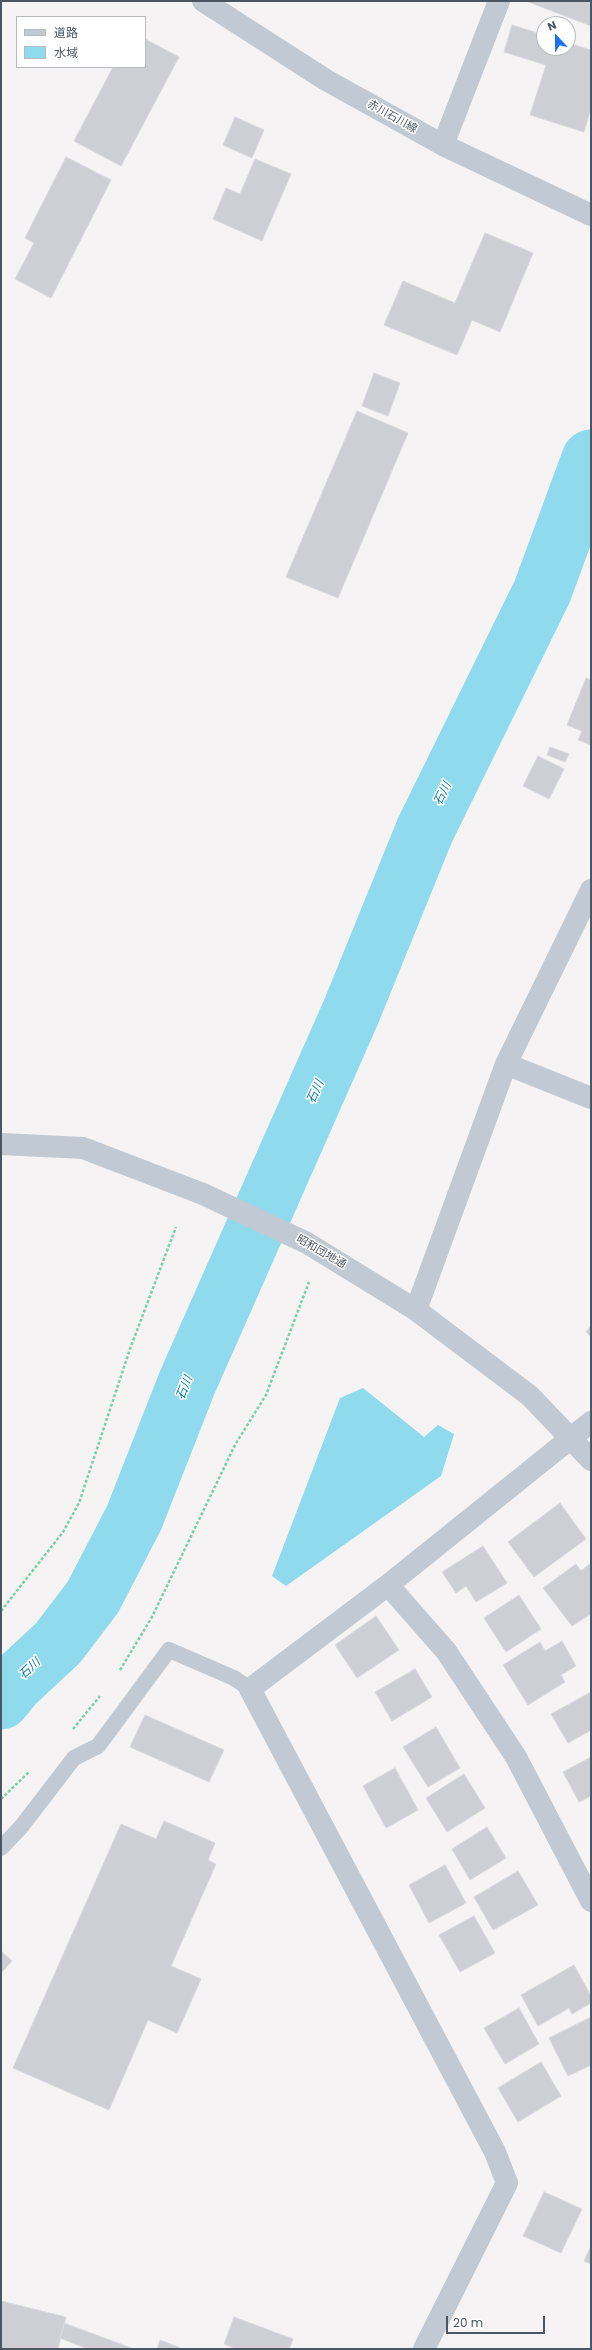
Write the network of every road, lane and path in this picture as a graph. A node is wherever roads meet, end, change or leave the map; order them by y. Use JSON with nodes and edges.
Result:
{"nodes":[{"id":1,"x":203,"y":1,"type":"edge"},
{"id":2,"x":499,"y":1,"type":"edge"},
{"id":3,"x":443,"y":145,"type":"junction"},
{"id":4,"x":591,"y":215,"type":"edge"},
{"id":5,"x":591,"y":890,"type":"edge"},
{"id":6,"x":506,"y":1064,"type":"junction"},
{"id":7,"x":591,"y":1098,"type":"edge"},
{"id":8,"x":1,"y":1144,"type":"edge"},
{"id":9,"x":176,"y":1227,"type":"dead end"},
{"id":10,"x":309,"y":1282,"type":"dead end"},
{"id":11,"x":416,"y":1310,"type":"junction"},
{"id":12,"x":591,"y":1422,"type":"edge"},
{"id":13,"x":572,"y":1438,"type":"junction"},
{"id":14,"x":591,"y":1460,"type":"edge"},
{"id":15,"x":388,"y":1585,"type":"junction"},
{"id":16,"x":1,"y":1611,"type":"edge"},
{"id":17,"x":117,"y":1675,"type":"dead end"},
{"id":18,"x":250,"y":1689,"type":"junction"},
{"id":19,"x":105,"y":1691,"type":"dead end"},
{"id":20,"x":71,"y":1730,"type":"dead end"},
{"id":21,"x":33,"y":1767,"type":"dead end"},
{"id":22,"x":1,"y":1799,"type":"edge"},
{"id":23,"x":1,"y":1848,"type":"edge"},
{"id":24,"x":591,"y":1901,"type":"edge"},
{"id":25,"x":424,"y":2349,"type":"edge"}],
"edges":[{"from":1,"to":3,"type":"street","name":"赤川石川線"},
{"from":2,"to":3,"type":"street"},
{"from":3,"to":4,"type":"street","name":"赤川石川線"},
{"from":5,"to":6,"type":"street"},
{"from":6,"to":7,"type":"street"},
{"from":6,"to":11,"type":"street"},
{"from":8,"to":11,"type":"street","name":"昭和団地通"},
{"from":9,"to":16,"type":"path"},
{"from":10,"to":17,"type":"path"},
{"from":11,"to":13,"type":"street","name":"昭和団地通"},
{"from":12,"to":13,"type":"street"},
{"from":13,"to":14,"type":"street","name":"昭和団地通"},
{"from":13,"to":15,"type":"street"},
{"from":15,"to":18,"type":"street"},
{"from":15,"to":24,"type":"street"},
{"from":18,"to":23,"type":"lane"},
{"from":18,"to":25,"type":"street"},
{"from":19,"to":20,"type":"path"},
{"from":21,"to":22,"type":"path"}]}
